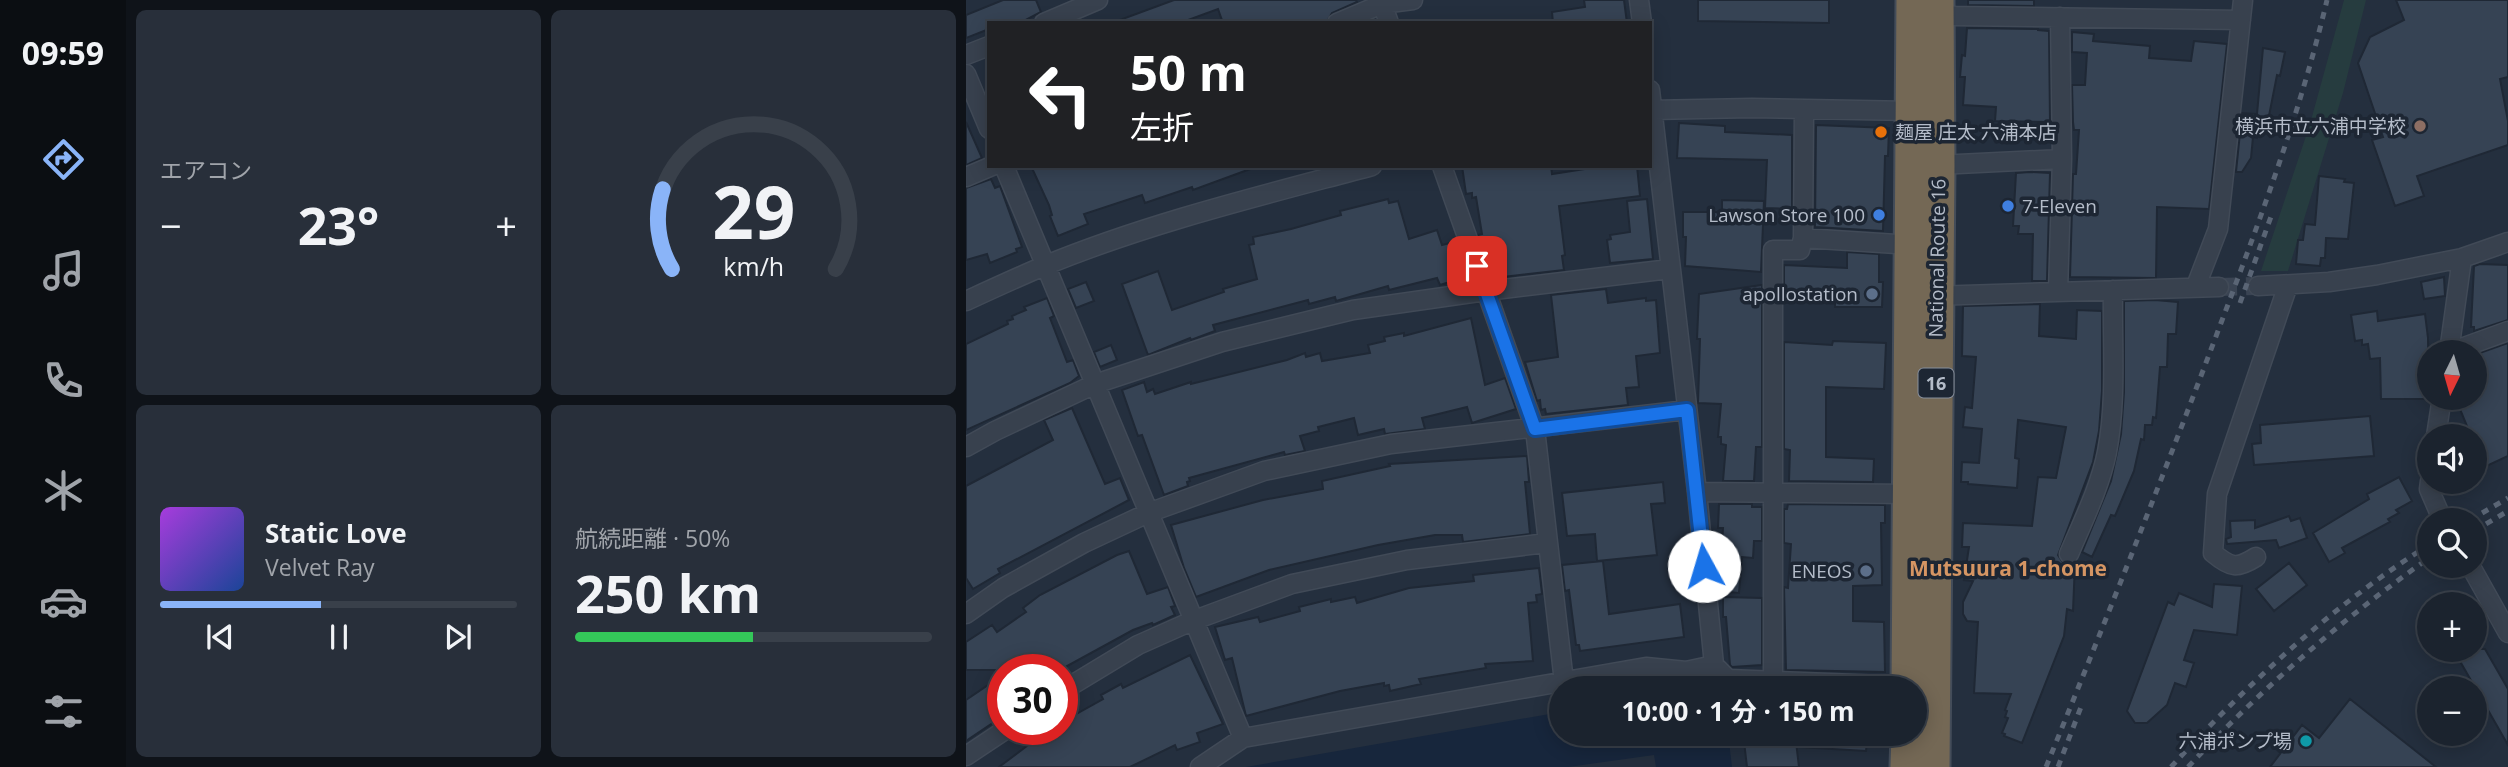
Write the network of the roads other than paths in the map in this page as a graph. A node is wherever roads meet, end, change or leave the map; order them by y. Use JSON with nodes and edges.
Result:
{"nodes":[{"id":1,"x":1098,"y":0,"type":"edge"},
{"id":2,"x":1413,"y":0,"type":"edge"},
{"id":3,"x":1639,"y":0,"type":"edge"},
{"id":4,"x":2243,"y":0,"type":"edge"},
{"id":5,"x":1382,"y":2,"type":"edge"},
{"id":6,"x":1929,"y":4,"type":"edge"},
{"id":7,"x":2048,"y":11,"type":"edge"},
{"id":8,"x":2241,"y":20,"type":"junction"},
{"id":9,"x":1049,"y":21,"type":"edge"},
{"id":10,"x":1341,"y":21,"type":"edge"},
{"id":11,"x":1389,"y":21,"type":"edge"},
{"id":12,"x":1642,"y":21,"type":"edge"},
{"id":13,"x":987,"y":47,"type":"edge"},
{"id":14,"x":966,"y":55,"type":"edge"},
{"id":15,"x":966,"y":74,"type":"edge"},
{"id":16,"x":1804,"y":108,"type":"junction"},
{"id":17,"x":1652,"y":110,"type":"edge"},
{"id":18,"x":1912,"y":111,"type":"junction"},
{"id":19,"x":1652,"y":118,"type":"edge"},
{"id":20,"x":987,"y":124,"type":"edge"},
{"id":21,"x":2062,"y":159,"type":"junction"},
{"id":22,"x":1938,"y":165,"type":"junction"},
{"id":23,"x":987,"y":168,"type":"edge"},
{"id":24,"x":1005,"y":168,"type":"edge"},
{"id":25,"x":1364,"y":168,"type":"edge"},
{"id":26,"x":1443,"y":168,"type":"edge"},
{"id":27,"x":966,"y":177,"type":"edge"},
{"id":28,"x":1803,"y":238,"type":"junction"},
{"id":29,"x":2508,"y":242,"type":"edge"},
{"id":30,"x":1912,"y":244,"type":"junction"},
{"id":31,"x":2462,"y":258,"type":"junction"},
{"id":32,"x":1046,"y":265,"type":"junction"},
{"id":33,"x":1671,"y":270,"type":"junction"},
{"id":34,"x":2288,"y":285,"type":"junction"},
{"id":35,"x":2196,"y":286,"type":"junction"},
{"id":36,"x":2258,"y":286,"type":"tunnel mouth"},
{"id":37,"x":2219,"y":287,"type":"tunnel mouth"},
{"id":38,"x":2113,"y":289,"type":"junction"},
{"id":39,"x":1486,"y":291,"type":"junction"},
{"id":40,"x":2058,"y":292,"type":"junction"},
{"id":41,"x":1924,"y":296,"type":"junction"},
{"id":42,"x":966,"y":301,"type":"edge"},
{"id":43,"x":2508,"y":331,"type":"edge"},
{"id":44,"x":2451,"y":340,"type":"edge"},
{"id":45,"x":2483,"y":340,"type":"edge"},
{"id":46,"x":1095,"y":384,"type":"junction"},
{"id":47,"x":1687,"y":410,"type":"junction"},
{"id":48,"x":1535,"y":429,"type":"junction"},
{"id":49,"x":966,"y":447,"type":"edge"},
{"id":50,"x":1773,"y":491,"type":"junction"},
{"id":51,"x":1697,"y":492,"type":"junction"},
{"id":52,"x":1909,"y":494,"type":"junction"},
{"id":53,"x":1148,"y":513,"type":"junction"},
{"id":54,"x":1547,"y":543,"type":"junction"},
{"id":55,"x":2069,"y":554,"type":"dead end"},
{"id":56,"x":2256,"y":556,"type":"dead end"},
{"id":57,"x":2477,"y":578,"type":"edge"},
{"id":58,"x":966,"y":614,"type":"edge"},
{"id":59,"x":1192,"y":621,"type":"junction"},
{"id":60,"x":2508,"y":633,"type":"edge"},
{"id":61,"x":1714,"y":665,"type":"junction"},
{"id":62,"x":1563,"y":676,"type":"edge"},
{"id":63,"x":1597,"y":676,"type":"edge"},
{"id":64,"x":1725,"y":676,"type":"edge"},
{"id":65,"x":1773,"y":676,"type":"edge"},
{"id":66,"x":1909,"y":676,"type":"edge"},
{"id":67,"x":1078,"y":681,"type":"edge"},
{"id":68,"x":1549,"y":685,"type":"edge"},
{"id":69,"x":1243,"y":738,"type":"junction"},
{"id":70,"x":987,"y":742,"type":"edge"},
{"id":71,"x":1907,"y":746,"type":"edge"},
{"id":72,"x":966,"y":756,"type":"edge"},
{"id":73,"x":1200,"y":767,"type":"edge"},
{"id":74,"x":1906,"y":767,"type":"edge"},
{"id":75,"x":1933,"y":767,"type":"edge"}],
"edges":[{"from":1,"to":9,"type":"street"},
{"from":2,"to":5,"type":"street"},
{"from":3,"to":12,"type":"street"},
{"from":4,"to":8,"type":"street"},
{"from":5,"to":10,"type":"street"},
{"from":5,"to":11,"type":"street"},
{"from":6,"to":7,"type":"street"},
{"from":6,"to":18,"type":"highway","name":"National Route 16","number":"16"},
{"from":6,"to":22,"type":"highway","name":"National Route 16","number":"16"},
{"from":7,"to":8,"type":"street"},
{"from":7,"to":21,"type":"street"},
{"from":8,"to":35,"type":"street"},
{"from":13,"to":14,"type":"street"},
{"from":15,"to":20,"type":"street"},
{"from":16,"to":17,"type":"street"},
{"from":16,"to":18,"type":"street"},
{"from":16,"to":28,"type":"street"},
{"from":18,"to":30,"type":"highway","name":"National Route 16","number":"16"},
{"from":19,"to":33,"type":"street"},
{"from":21,"to":22,"type":"street"},
{"from":21,"to":40,"type":"street"},
{"from":22,"to":41,"type":"highway","name":"National Route 16","number":"16"},
{"from":23,"to":27,"type":"street"},
{"from":24,"to":32,"type":"street"},
{"from":25,"to":32,"type":"street"},
{"from":26,"to":39,"type":"street"},
{"from":28,"to":30,"type":"street"},
{"from":28,"to":50,"type":"street"},
{"from":29,"to":31,"type":"street"},
{"from":30,"to":41,"type":"highway","name":"National Route 16","number":"16"},
{"from":31,"to":34,"type":"street"},
{"from":31,"to":44,"type":"street"},
{"from":32,"to":42,"type":"street"},
{"from":32,"to":46,"type":"street"},
{"from":33,"to":39,"type":"street"},
{"from":33,"to":47,"type":"street"},
{"from":34,"to":36,"type":"street"},
{"from":34,"to":56,"type":"street"},
{"from":35,"to":37,"type":"street"},
{"from":35,"to":38,"type":"street"},
{"from":38,"to":40,"type":"street"},
{"from":38,"to":55,"type":"street"},
{"from":39,"to":46,"type":"street"},
{"from":39,"to":48,"type":"street"},
{"from":40,"to":41,"type":"street"},
{"from":41,"to":52,"type":"highway","name":"National Route 16","number":"16"},
{"from":41,"to":75,"type":"highway","name":"National Route 16","number":"16"},
{"from":43,"to":45,"type":"street"},
{"from":46,"to":49,"type":"street"},
{"from":46,"to":53,"type":"street"},
{"from":47,"to":48,"type":"street"},
{"from":47,"to":51,"type":"street"},
{"from":48,"to":53,"type":"street"},
{"from":48,"to":54,"type":"street"},
{"from":50,"to":51,"type":"street"},
{"from":50,"to":52,"type":"street"},
{"from":50,"to":65,"type":"street"},
{"from":51,"to":61,"type":"street"},
{"from":52,"to":66,"type":"highway","name":"National Route 16","number":"16"},
{"from":53,"to":58,"type":"street"},
{"from":53,"to":59,"type":"street"},
{"from":54,"to":59,"type":"street"},
{"from":54,"to":62,"type":"street"},
{"from":57,"to":60,"type":"street"},
{"from":59,"to":67,"type":"street"},
{"from":59,"to":69,"type":"street"},
{"from":61,"to":63,"type":"street"},
{"from":61,"to":64,"type":"street"},
{"from":68,"to":69,"type":"street"},
{"from":69,"to":73,"type":"street"},
{"from":70,"to":72,"type":"street"},
{"from":71,"to":74,"type":"highway"}]}
